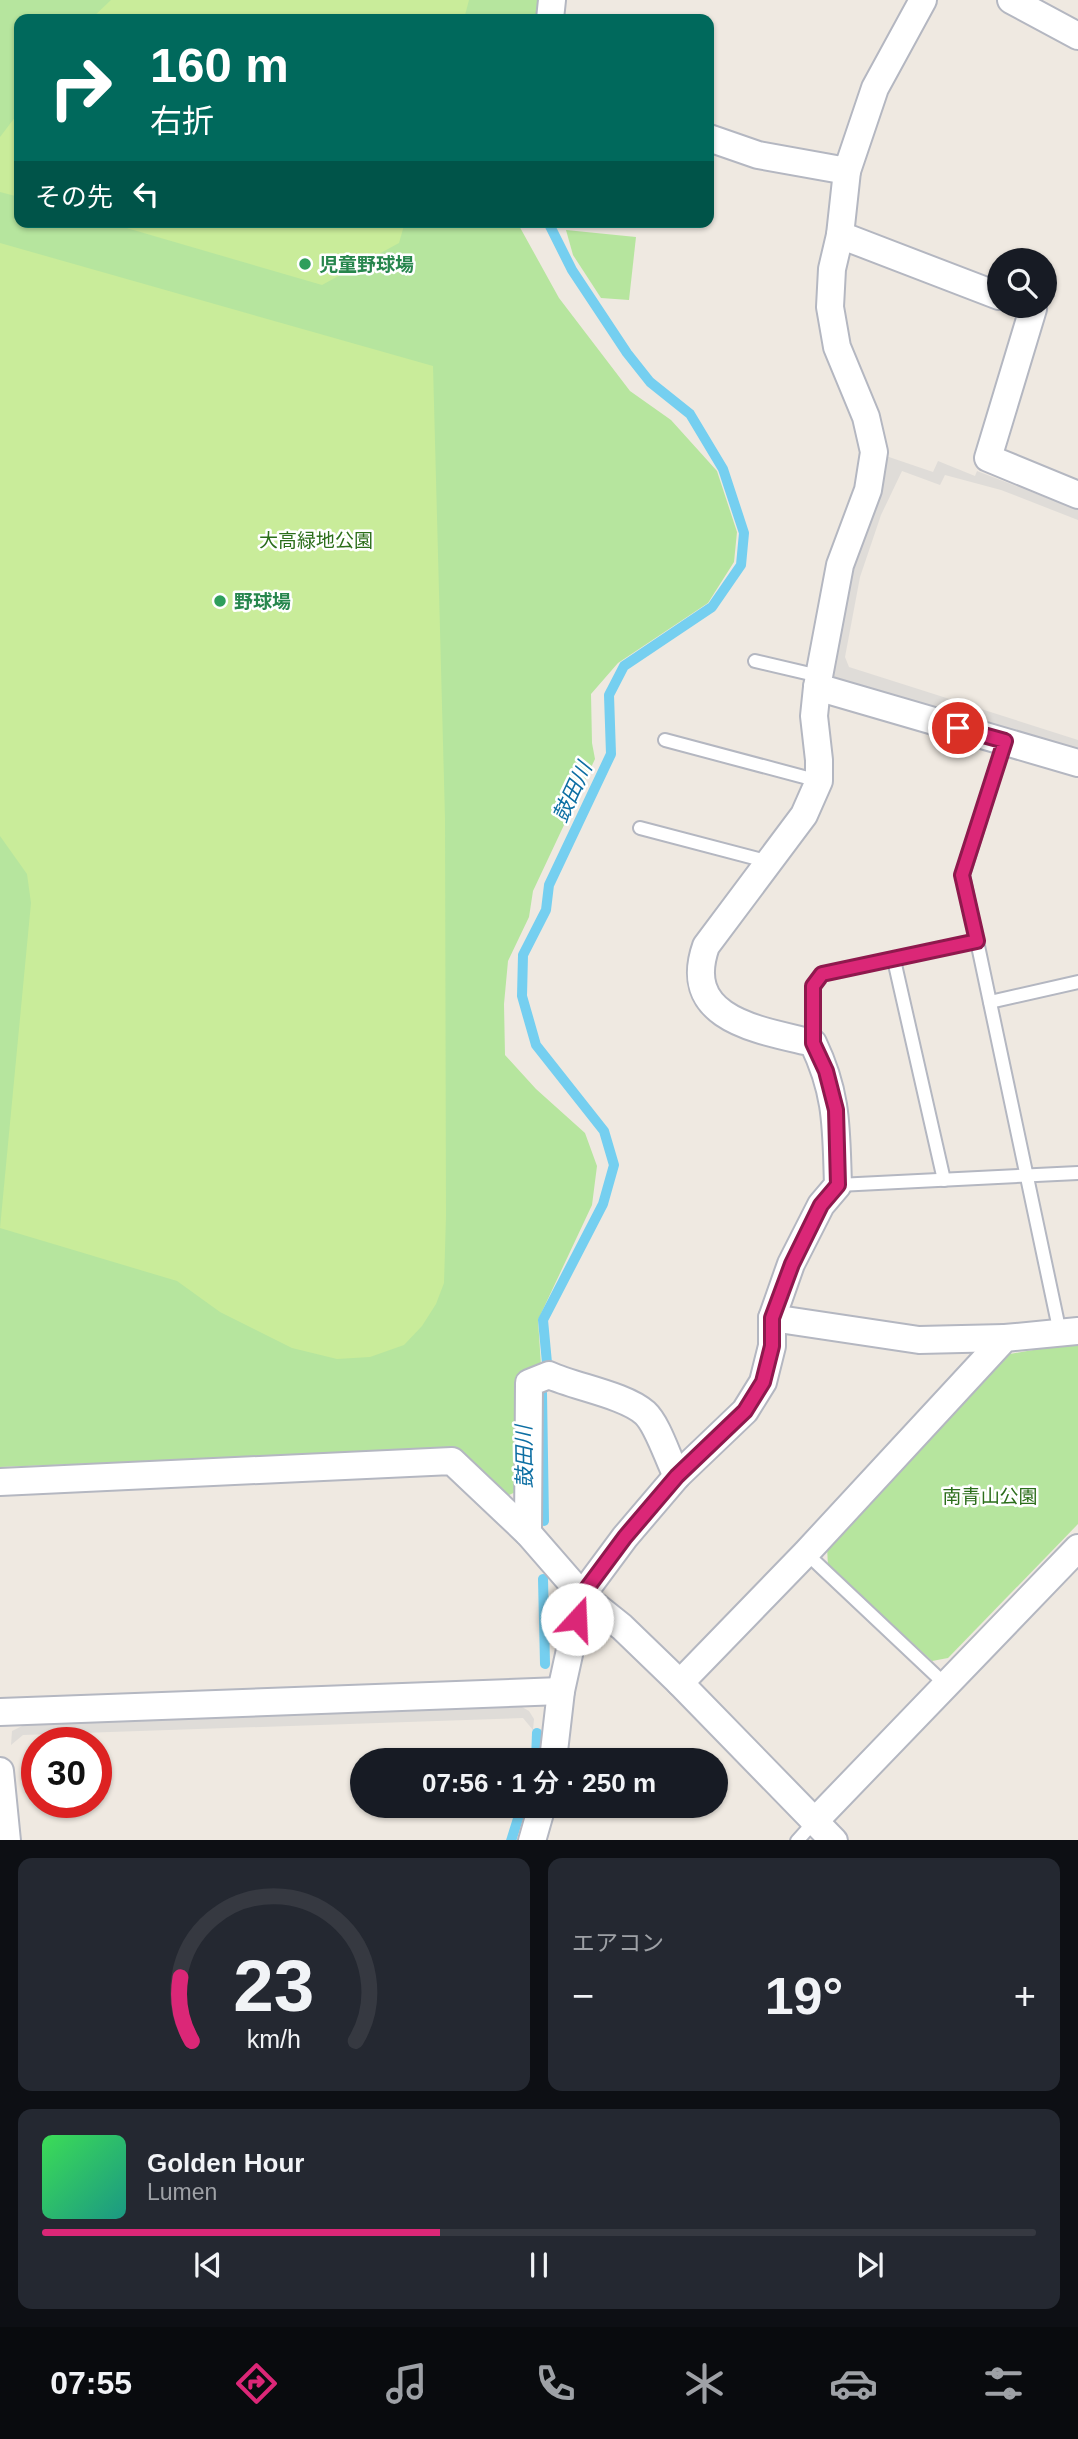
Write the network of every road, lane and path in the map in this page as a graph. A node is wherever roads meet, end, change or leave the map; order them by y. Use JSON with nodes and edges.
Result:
{"nodes":[{"id":1,"x":923,"y":0,"type":"edge"},
{"id":2,"x":1011,"y":0,"type":"edge"},
{"id":3,"x":1078,"y":36,"type":"edge"},
{"id":4,"x":714,"y":140,"type":"edge"},
{"id":5,"x":847,"y":171,"type":"junction"},
{"id":6,"x":839,"y":235,"type":"junction"},
{"id":7,"x":987,"y":291,"type":"edge"},
{"id":8,"x":1030,"y":318,"type":"edge"},
{"id":9,"x":1078,"y":495,"type":"edge"},
{"id":10,"x":755,"y":661,"type":"dead end"},
{"id":11,"x":818,"y":681,"type":"junction"},
{"id":12,"x":665,"y":740,"type":"dead end"},
{"id":13,"x":1005,"y":741,"type":"junction"},
{"id":14,"x":1078,"y":763,"type":"edge"},
{"id":15,"x":819,"y":781,"type":"junction"},
{"id":16,"x":640,"y":828,"type":"dead end"},
{"id":17,"x":770,"y":862,"type":"junction"},
{"id":18,"x":977,"y":941,"type":"junction"},
{"id":19,"x":894,"y":960,"type":"junction"},
{"id":20,"x":1078,"y":982,"type":"edge"},
{"id":21,"x":990,"y":1002,"type":"junction"},
{"id":22,"x":813,"y":1043,"type":"junction"},
{"id":23,"x":1078,"y":1173,"type":"edge"},
{"id":24,"x":1027,"y":1177,"type":"junction"},
{"id":25,"x":944,"y":1180,"type":"junction"},
{"id":26,"x":838,"y":1185,"type":"junction"},
{"id":27,"x":772,"y":1318,"type":"junction"},
{"id":28,"x":1069,"y":1332,"type":"edge"},
{"id":29,"x":1005,"y":1338,"type":"junction"},
{"id":30,"x":677,"y":1476,"type":"junction"},
{"id":31,"x":0,"y":1482,"type":"edge"},
{"id":32,"x":528,"y":1533,"type":"junction"},
{"id":33,"x":1078,"y":1548,"type":"edge"},
{"id":34,"x":806,"y":1553,"type":"junction"},
{"id":35,"x":582,"y":1595,"type":"junction"},
{"id":36,"x":680,"y":1683,"type":"junction"},
{"id":37,"x":946,"y":1685,"type":"junction"},
{"id":38,"x":561,"y":1691,"type":"junction"},
{"id":39,"x":0,"y":1712,"type":"edge"},
{"id":40,"x":554,"y":1748,"type":"edge"},
{"id":41,"x":0,"y":1771,"type":"edge"},
{"id":42,"x":538,"y":1818,"type":"edge"},
{"id":43,"x":805,"y":1831,"type":"edge"},
{"id":44,"x":7,"y":1840,"type":"edge"},
{"id":45,"x":532,"y":1840,"type":"edge"},
{"id":46,"x":834,"y":1840,"type":"edge"}],
"edges":[{"from":1,"to":5,"type":"street"},
{"from":2,"to":3,"type":"street"},
{"from":4,"to":5,"type":"street"},
{"from":5,"to":6,"type":"street"},
{"from":6,"to":7,"type":"street"},
{"from":6,"to":11,"type":"street"},
{"from":8,"to":9,"type":"street"},
{"from":10,"to":11,"type":"lane"},
{"from":11,"to":13,"type":"street"},
{"from":11,"to":15,"type":"street"},
{"from":12,"to":15,"type":"lane"},
{"from":13,"to":14,"type":"street"},
{"from":13,"to":18,"type":"lane"},
{"from":15,"to":17,"type":"street"},
{"from":16,"to":17,"type":"lane"},
{"from":17,"to":22,"type":"street"},
{"from":18,"to":19,"type":"lane"},
{"from":18,"to":21,"type":"lane"},
{"from":19,"to":22,"type":"lane"},
{"from":19,"to":25,"type":"lane"},
{"from":20,"to":21,"type":"lane"},
{"from":21,"to":24,"type":"lane"},
{"from":22,"to":26,"type":"street"},
{"from":23,"to":24,"type":"lane"},
{"from":24,"to":25,"type":"lane"},
{"from":24,"to":28,"type":"lane"},
{"from":25,"to":26,"type":"lane"},
{"from":26,"to":27,"type":"street"},
{"from":27,"to":29,"type":"street"},
{"from":27,"to":30,"type":"street"},
{"from":28,"to":29,"type":"street"},
{"from":29,"to":34,"type":"street"},
{"from":30,"to":32,"type":"street"},
{"from":30,"to":35,"type":"street"},
{"from":31,"to":32,"type":"street"},
{"from":32,"to":35,"type":"street"},
{"from":33,"to":37,"type":"street"},
{"from":34,"to":36,"type":"street"},
{"from":34,"to":37,"type":"lane"},
{"from":35,"to":36,"type":"street"},
{"from":35,"to":38,"type":"street"},
{"from":36,"to":43,"type":"street"},
{"from":37,"to":43,"type":"street"},
{"from":38,"to":39,"type":"street"},
{"from":38,"to":40,"type":"street"},
{"from":41,"to":44,"type":"street"},
{"from":42,"to":45,"type":"street"},
{"from":43,"to":46,"type":"street"}]}
